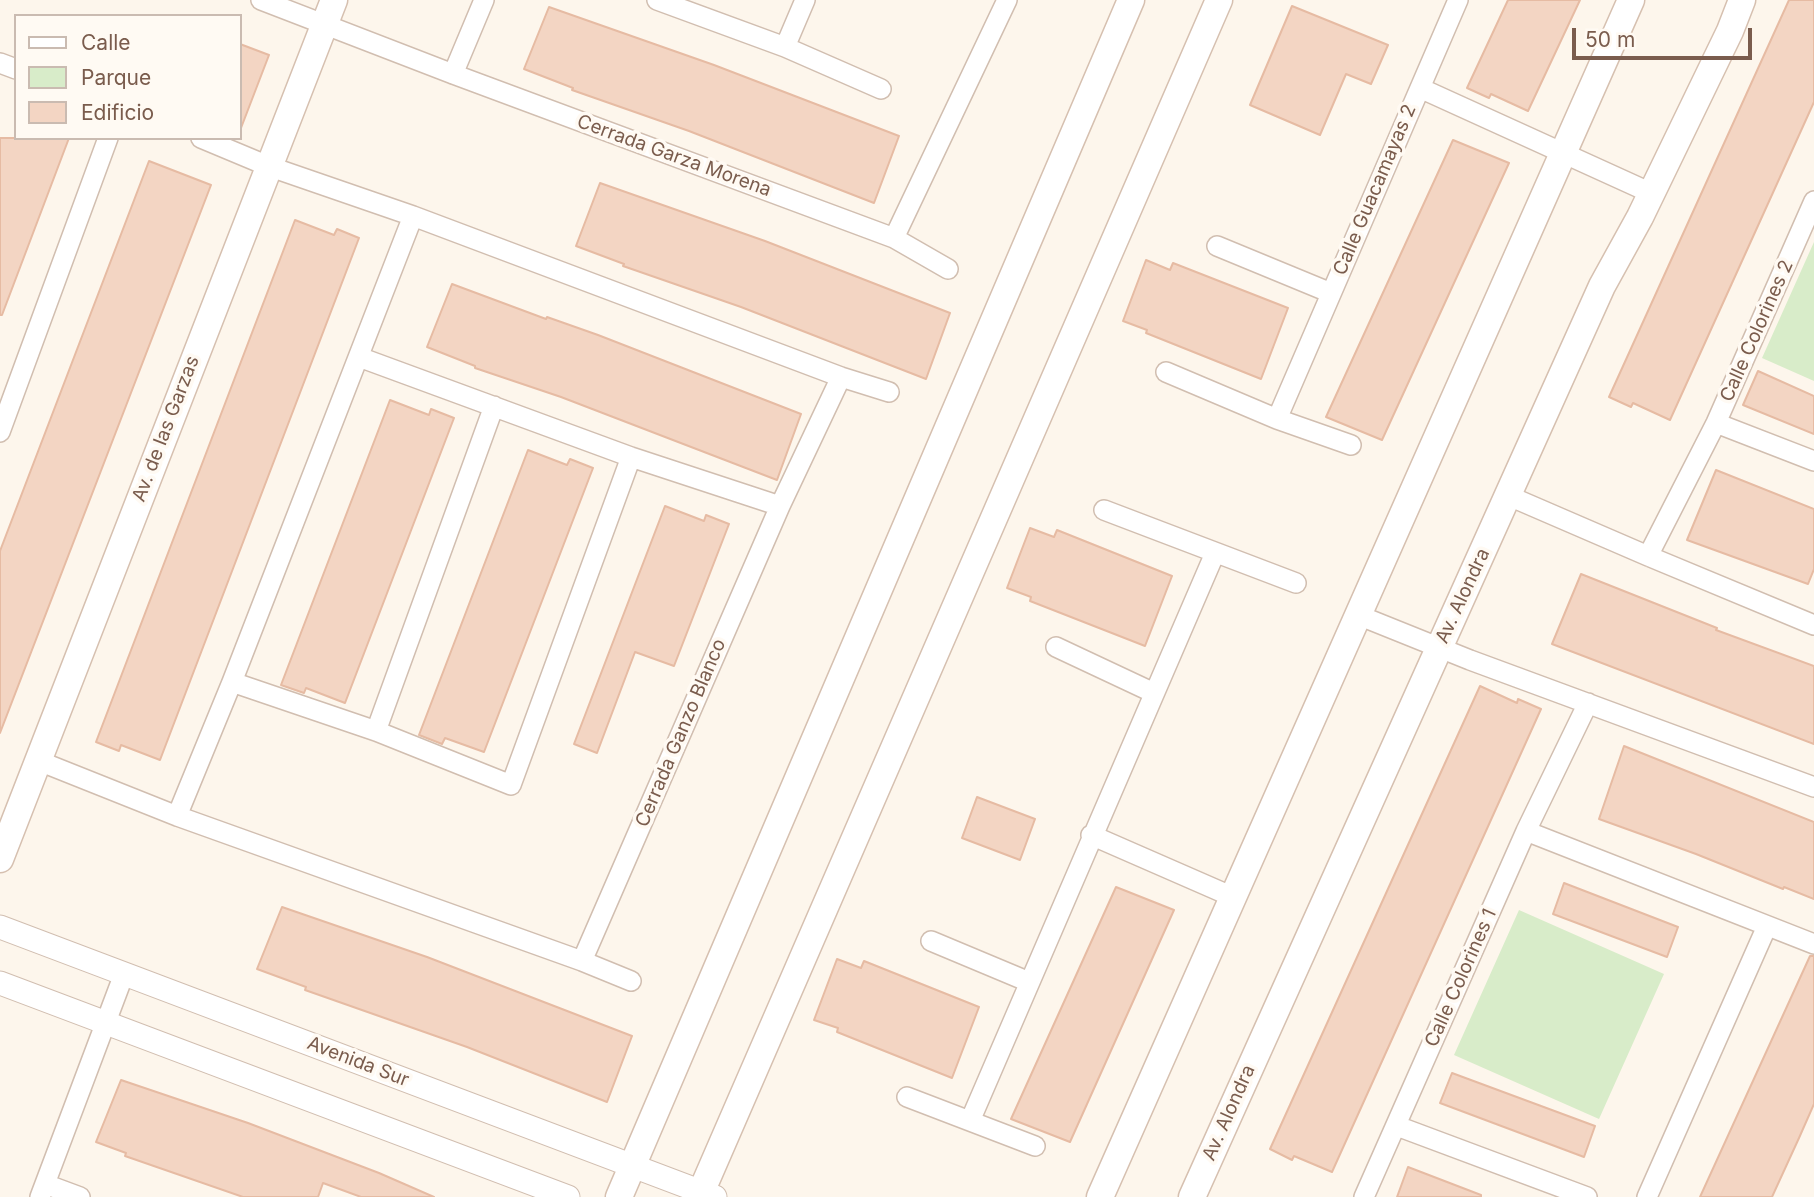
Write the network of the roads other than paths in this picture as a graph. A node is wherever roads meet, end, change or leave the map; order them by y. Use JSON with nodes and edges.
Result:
{"nodes":[{"id":1,"x":261,"y":0,"type":"edge"},
{"id":2,"x":334,"y":0,"type":"edge"},
{"id":3,"x":484,"y":0,"type":"edge"},
{"id":4,"x":657,"y":0,"type":"edge"},
{"id":5,"x":804,"y":0,"type":"edge"},
{"id":6,"x":1007,"y":0,"type":"edge"},
{"id":7,"x":1131,"y":0,"type":"edge"},
{"id":8,"x":1219,"y":0,"type":"edge"},
{"id":9,"x":1458,"y":0,"type":"edge"},
{"id":10,"x":1631,"y":0,"type":"edge"},
{"id":11,"x":1742,"y":0,"type":"edge"},
{"id":12,"x":336,"y":29,"type":"junction"},
{"id":13,"x":785,"y":47,"type":"junction"},
{"id":14,"x":453,"y":74,"type":"junction"},
{"id":15,"x":1420,"y":88,"type":"junction"},
{"id":16,"x":881,"y":89,"type":"dead end"},
{"id":17,"x":107,"y":140,"type":"edge"},
{"id":18,"x":206,"y":140,"type":"edge"},
{"id":19,"x":1553,"y":149,"type":"junction"},
{"id":20,"x":268,"y":166,"type":"junction"},
{"id":21,"x":1651,"y":193,"type":"junction"},
{"id":22,"x":1814,"y":201,"type":"edge"},
{"id":23,"x":412,"y":216,"type":"junction"},
{"id":24,"x":894,"y":238,"type":"junction"},
{"id":25,"x":1217,"y":246,"type":"dead end"},
{"id":26,"x":948,"y":269,"type":"dead end"},
{"id":27,"x":1331,"y":293,"type":"junction"},
{"id":28,"x":359,"y":357,"type":"junction"},
{"id":29,"x":1166,"y":372,"type":"dead end"},
{"id":30,"x":841,"y":377,"type":"junction"},
{"id":31,"x":889,"y":392,"type":"dead end"},
{"id":32,"x":494,"y":406,"type":"junction"},
{"id":33,"x":1277,"y":419,"type":"junction"},
{"id":34,"x":1716,"y":423,"type":"junction"},
{"id":35,"x":0,"y":432,"type":"edge"},
{"id":36,"x":1351,"y":445,"type":"dead end"},
{"id":37,"x":631,"y":457,"type":"junction"},
{"id":38,"x":1814,"y":461,"type":"edge"},
{"id":39,"x":1520,"y":500,"type":"junction"},
{"id":40,"x":780,"y":506,"type":"junction"},
{"id":41,"x":1104,"y":510,"type":"dead end"},
{"id":42,"x":1215,"y":553,"type":"junction"},
{"id":43,"x":1648,"y":556,"type":"junction"},
{"id":44,"x":1296,"y":583,"type":"dead end"},
{"id":45,"x":1358,"y":615,"type":"junction"},
{"id":46,"x":1814,"y":625,"type":"edge"},
{"id":47,"x":1056,"y":647,"type":"dead end"},
{"id":48,"x":1439,"y":648,"type":"junction"},
{"id":49,"x":232,"y":682,"type":"junction"},
{"id":50,"x":1154,"y":693,"type":"junction"},
{"id":51,"x":1588,"y":704,"type":"junction"},
{"id":52,"x":376,"y":731,"type":"junction"},
{"id":53,"x":39,"y":761,"type":"junction"},
{"id":54,"x":1814,"y":788,"type":"edge"},
{"id":55,"x":177,"y":816,"type":"junction"},
{"id":56,"x":1526,"y":831,"type":"junction"},
{"id":57,"x":1091,"y":835,"type":"junction"},
{"id":58,"x":0,"y":859,"type":"edge"},
{"id":59,"x":1233,"y":897,"type":"junction"},
{"id":60,"x":1767,"y":926,"type":"junction"},
{"id":61,"x":0,"y":927,"type":"edge"},
{"id":62,"x":932,"y":941,"type":"dead end"},
{"id":63,"x":1814,"y":944,"type":"edge"},
{"id":64,"x":582,"y":961,"type":"junction"},
{"id":65,"x":124,"y":974,"type":"junction"},
{"id":66,"x":631,"y":981,"type":"dead end"},
{"id":67,"x":0,"y":982,"type":"edge"},
{"id":68,"x":1029,"y":982,"type":"junction"},
{"id":69,"x":104,"y":1031,"type":"junction"},
{"id":70,"x":907,"y":1097,"type":"dead end"},
{"id":71,"x":970,"y":1121,"type":"junction"},
{"id":72,"x":1397,"y":1126,"type":"junction"},
{"id":73,"x":1035,"y":1146,"type":"dead end"},
{"id":74,"x":633,"y":1166,"type":"junction"},
{"id":75,"x":43,"y":1190,"type":"edge"},
{"id":76,"x":705,"y":1195,"type":"edge"},
{"id":77,"x":80,"y":1197,"type":"edge"},
{"id":78,"x":568,"y":1197,"type":"edge"},
{"id":79,"x":619,"y":1197,"type":"edge"},
{"id":80,"x":1100,"y":1197,"type":"edge"},
{"id":81,"x":1192,"y":1197,"type":"edge"},
{"id":82,"x":1364,"y":1197,"type":"edge"},
{"id":83,"x":1587,"y":1197,"type":"edge"},
{"id":84,"x":1647,"y":1197,"type":"edge"}],
"edges":[{"from":1,"to":12,"type":"street","name":"Cerrada Garza Morena"},
{"from":2,"to":12,"type":"main road","name":"Av. de las Garzas"},
{"from":3,"to":14,"type":"street"},
{"from":4,"to":13,"type":"street"},
{"from":5,"to":13,"type":"street"},
{"from":6,"to":24,"type":"street"},
{"from":7,"to":74,"type":"main road"},
{"from":8,"to":76,"type":"main road"},
{"from":9,"to":15,"type":"street","name":"Calle Guacamayas 2"},
{"from":10,"to":19,"type":"main road"},
{"from":11,"to":21,"type":"main road","name":"Av. Alondra"},
{"from":12,"to":14,"type":"street","name":"Cerrada Garza Morena"},
{"from":12,"to":20,"type":"main road","name":"Av. de las Garzas"},
{"from":13,"to":16,"type":"street"},
{"from":14,"to":24,"type":"street","name":"Cerrada Garza Morena"},
{"from":15,"to":19,"type":"street","name":"Calle Guacamayas 2"},
{"from":15,"to":27,"type":"street","name":"Calle Guacamayas 2"},
{"from":17,"to":35,"type":"street"},
{"from":18,"to":20,"type":"street"},
{"from":19,"to":21,"type":"street","name":"Calle Guacamayas 2"},
{"from":19,"to":45,"type":"main road"},
{"from":20,"to":23,"type":"street"},
{"from":20,"to":53,"type":"main road","name":"Av. de las Garzas"},
{"from":21,"to":39,"type":"main road","name":"Av. Alondra"},
{"from":22,"to":34,"type":"street","name":"Calle Colorines 2"},
{"from":23,"to":28,"type":"street"},
{"from":23,"to":30,"type":"street"},
{"from":24,"to":26,"type":"street","name":"Cerrada Garza Morena"},
{"from":25,"to":27,"type":"street","name":"Calle Guacamayas 2"},
{"from":27,"to":33,"type":"street","name":"Calle Guacamayas 2"},
{"from":28,"to":32,"type":"street"},
{"from":28,"to":49,"type":"street"},
{"from":29,"to":33,"type":"street"},
{"from":30,"to":31,"type":"street"},
{"from":30,"to":40,"type":"street","name":"Cerrada Ganzo Blanco"},
{"from":32,"to":37,"type":"street"},
{"from":32,"to":52,"type":"street"},
{"from":33,"to":36,"type":"street"},
{"from":34,"to":38,"type":"street","name":"Calle Colorines 2"},
{"from":34,"to":43,"type":"street","name":"Calle Colorines 2"},
{"from":37,"to":40,"type":"street"},
{"from":37,"to":52,"type":"street"},
{"from":39,"to":43,"type":"street"},
{"from":39,"to":48,"type":"main road","name":"Av. Alondra"},
{"from":40,"to":64,"type":"street","name":"Cerrada Ganzo Blanco"},
{"from":41,"to":42,"type":"street"},
{"from":42,"to":44,"type":"street"},
{"from":42,"to":50,"type":"street"},
{"from":43,"to":46,"type":"street"},
{"from":45,"to":48,"type":"street"},
{"from":45,"to":59,"type":"main road"},
{"from":47,"to":50,"type":"street"},
{"from":48,"to":51,"type":"street"},
{"from":48,"to":81,"type":"main road","name":"Av. Alondra"},
{"from":49,"to":52,"type":"street"},
{"from":49,"to":55,"type":"street"},
{"from":50,"to":57,"type":"street"},
{"from":51,"to":54,"type":"street"},
{"from":51,"to":56,"type":"street","name":"Calle Colorines 1"},
{"from":53,"to":55,"type":"street"},
{"from":53,"to":58,"type":"main road","name":"Av. de las Garzas"},
{"from":55,"to":64,"type":"street"},
{"from":56,"to":60,"type":"street"},
{"from":56,"to":72,"type":"street","name":"Calle Colorines 1"},
{"from":57,"to":59,"type":"street"},
{"from":57,"to":68,"type":"street"},
{"from":59,"to":80,"type":"main road"},
{"from":60,"to":63,"type":"street"},
{"from":60,"to":84,"type":"street"},
{"from":61,"to":65,"type":"street","name":"Avenida Sur"},
{"from":62,"to":68,"type":"street"},
{"from":64,"to":66,"type":"street"},
{"from":65,"to":69,"type":"street"},
{"from":65,"to":74,"type":"street","name":"Avenida Sur"},
{"from":67,"to":69,"type":"street"},
{"from":68,"to":71,"type":"street"},
{"from":69,"to":75,"type":"street"},
{"from":69,"to":78,"type":"street"},
{"from":70,"to":71,"type":"street"},
{"from":71,"to":73,"type":"street"},
{"from":72,"to":82,"type":"street","name":"Calle Colorines 1"},
{"from":72,"to":83,"type":"street"},
{"from":74,"to":76,"type":"street","name":"Avenida Sur"},
{"from":74,"to":79,"type":"main road"},
{"from":75,"to":77,"type":"street"}]}
